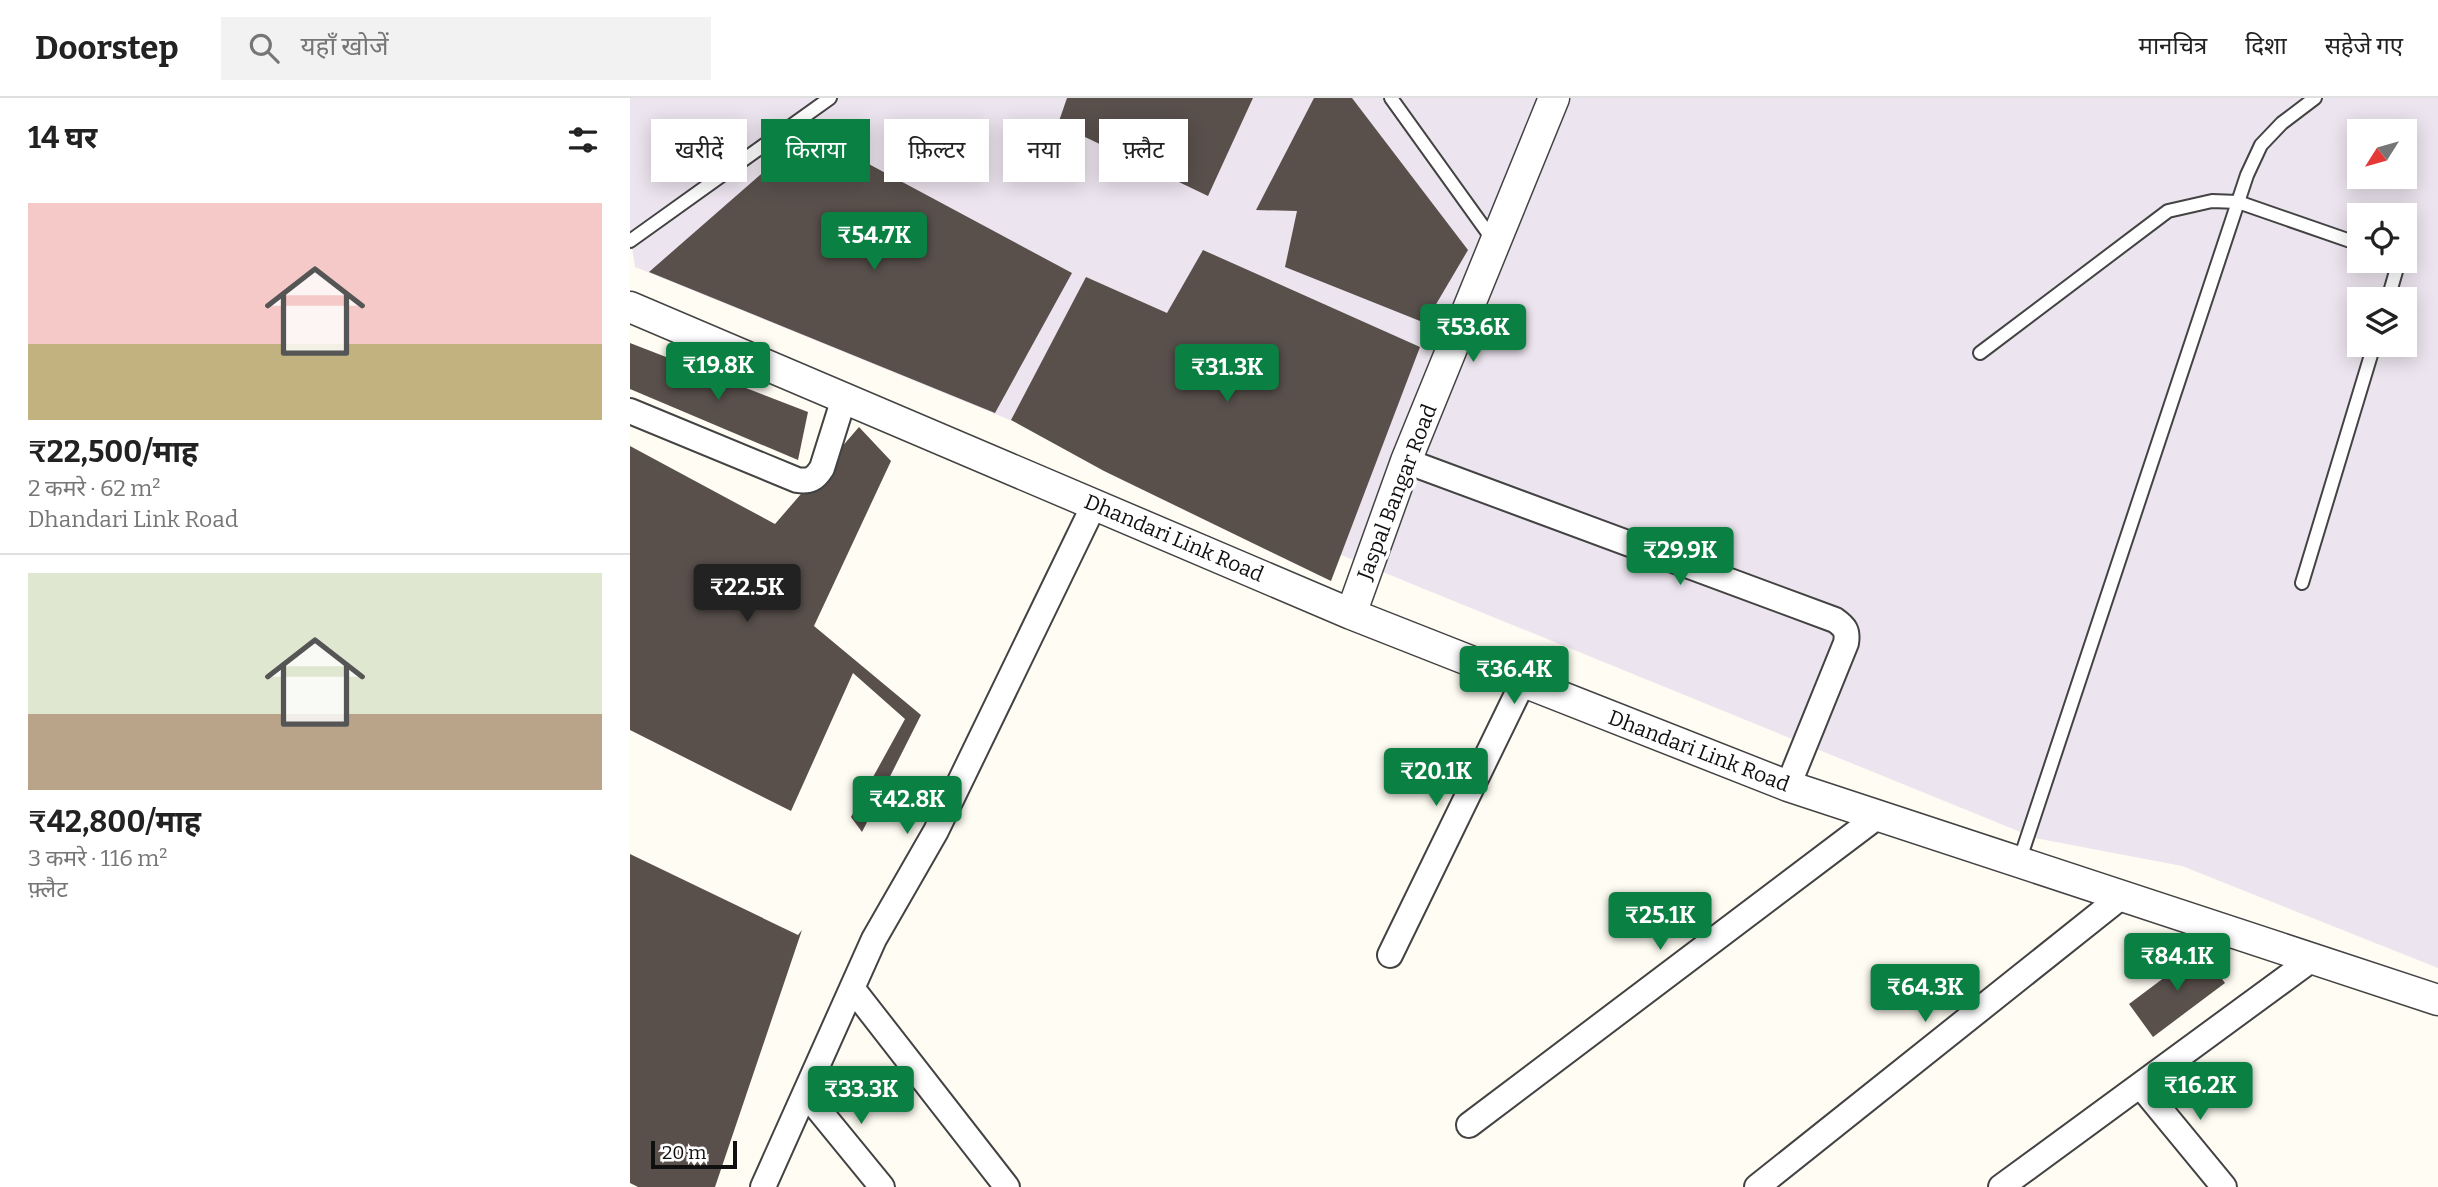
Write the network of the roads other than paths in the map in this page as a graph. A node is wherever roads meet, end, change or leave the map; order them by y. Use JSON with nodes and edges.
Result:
{"nodes":[{"id":1,"x":830,"y":98,"type":"edge"},
{"id":2,"x":1391,"y":98,"type":"edge"},
{"id":3,"x":1554,"y":98,"type":"edge"},
{"id":4,"x":2315,"y":98,"type":"edge"},
{"id":5,"x":2238,"y":202,"type":"junction"},
{"id":6,"x":2347,"y":240,"type":"edge"},
{"id":7,"x":630,"y":241,"type":"edge"},
{"id":8,"x":1495,"y":242,"type":"junction"},
{"id":9,"x":630,"y":307,"type":"edge"},
{"id":10,"x":1980,"y":353,"type":"dead end"},
{"id":11,"x":2370,"y":357,"type":"edge"},
{"id":12,"x":844,"y":398,"type":"junction"},
{"id":13,"x":630,"y":411,"type":"edge"},
{"id":14,"x":1406,"y":461,"type":"junction"},
{"id":15,"x":1094,"y":505,"type":"junction"},
{"id":16,"x":2302,"y":583,"type":"dead end"},
{"id":17,"x":1351,"y":614,"type":"junction"},
{"id":18,"x":1523,"y":682,"type":"junction"},
{"id":19,"x":1788,"y":786,"type":"junction"},
{"id":20,"x":1878,"y":816,"type":"junction"},
{"id":21,"x":2020,"y":862,"type":"junction"},
{"id":22,"x":2122,"y":896,"type":"junction"},
{"id":23,"x":1390,"y":955,"type":"dead end"},
{"id":24,"x":2312,"y":959,"type":"junction"},
{"id":25,"x":852,"y":988,"type":"junction"},
{"id":26,"x":2438,"y":1000,"type":"edge"},
{"id":27,"x":2140,"y":1085,"type":"junction"},
{"id":28,"x":805,"y":1093,"type":"junction"},
{"id":29,"x":1469,"y":1125,"type":"dead end"},
{"id":30,"x":763,"y":1187,"type":"edge"},
{"id":31,"x":882,"y":1187,"type":"edge"},
{"id":32,"x":1007,"y":1187,"type":"edge"},
{"id":33,"x":1756,"y":1187,"type":"edge"},
{"id":34,"x":2001,"y":1187,"type":"edge"},
{"id":35,"x":2223,"y":1187,"type":"edge"}],
"edges":[{"from":1,"to":7,"type":"lane"},
{"from":2,"to":8,"type":"lane"},
{"from":3,"to":8,"type":"street","name":"Jaspal Bangar Road"},
{"from":4,"to":5,"type":"lane"},
{"from":5,"to":6,"type":"lane"},
{"from":5,"to":10,"type":"lane"},
{"from":5,"to":21,"type":"lane"},
{"from":8,"to":14,"type":"street","name":"Jaspal Bangar Road"},
{"from":9,"to":12,"type":"street","name":"Dhandari Link Road"},
{"from":11,"to":16,"type":"lane"},
{"from":12,"to":13,"type":"street"},
{"from":12,"to":15,"type":"street","name":"Dhandari Link Road"},
{"from":14,"to":17,"type":"street","name":"Jaspal Bangar Road"},
{"from":14,"to":19,"type":"street"},
{"from":15,"to":17,"type":"street","name":"Dhandari Link Road"},
{"from":15,"to":25,"type":"street"},
{"from":17,"to":18,"type":"street","name":"Dhandari Link Road"},
{"from":18,"to":19,"type":"street","name":"Dhandari Link Road"},
{"from":18,"to":23,"type":"street"},
{"from":19,"to":20,"type":"street","name":"Dhandari Link Road"},
{"from":20,"to":21,"type":"street","name":"Dhandari Link Road"},
{"from":20,"to":29,"type":"street"},
{"from":21,"to":22,"type":"street","name":"Dhandari Link Road"},
{"from":22,"to":24,"type":"street","name":"Dhandari Link Road"},
{"from":22,"to":33,"type":"street"},
{"from":24,"to":26,"type":"street","name":"Dhandari Link Road"},
{"from":24,"to":27,"type":"street"},
{"from":25,"to":28,"type":"street"},
{"from":25,"to":32,"type":"street"},
{"from":27,"to":34,"type":"street"},
{"from":27,"to":35,"type":"street"},
{"from":28,"to":30,"type":"street"},
{"from":28,"to":31,"type":"street"}]}
